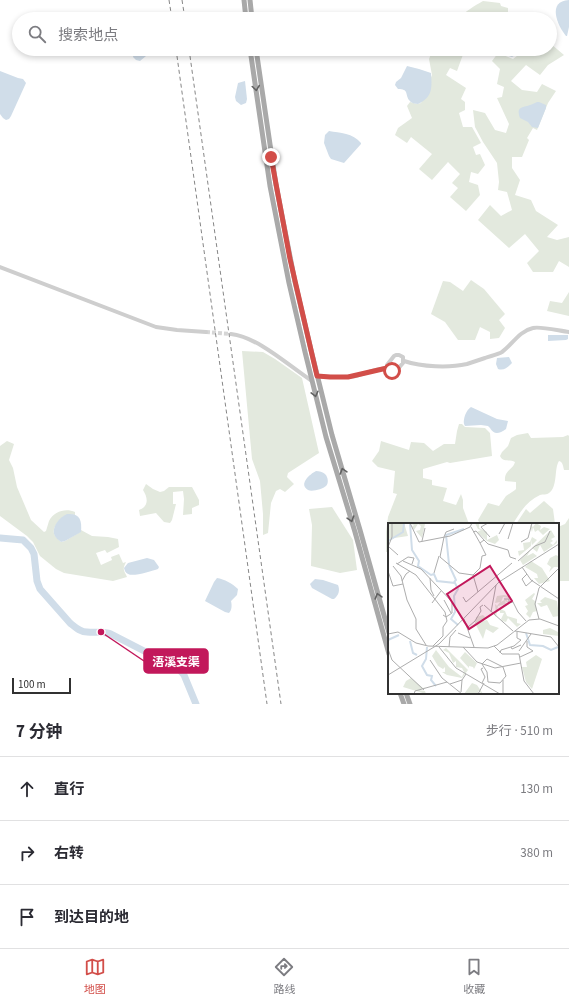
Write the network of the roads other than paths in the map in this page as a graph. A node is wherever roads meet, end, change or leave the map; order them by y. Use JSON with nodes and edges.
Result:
{"nodes":[{"id":1,"x":244,"y":0,"type":"edge"},
{"id":2,"x":250,"y":0,"type":"edge"},
{"id":3,"x":245,"y":12,"type":"edge"},
{"id":4,"x":251,"y":12,"type":"edge"},
{"id":5,"x":251,"y":56,"type":"edge"},
{"id":6,"x":257,"y":56,"type":"edge"},
{"id":7,"x":0,"y":267,"type":"edge"},
{"id":8,"x":206,"y":332,"type":"tunnel mouth"},
{"id":9,"x":569,"y":332,"type":"edge"},
{"id":10,"x":231,"y":334,"type":"tunnel mouth"},
{"id":11,"x":404,"y":361,"type":"junction"},
{"id":12,"x":387,"y":368,"type":"junction"},
{"id":13,"x":317,"y":376,"type":"junction"},
{"id":14,"x":312,"y":380,"type":"junction"},
{"id":15,"x":388,"y":629,"type":"edge"},
{"id":16,"x":388,"y":650,"type":"edge"},
{"id":17,"x":400,"y":694,"type":"edge"},
{"id":18,"x":406,"y":694,"type":"edge"},
{"id":19,"x":404,"y":704,"type":"edge"},
{"id":20,"x":410,"y":704,"type":"edge"}],
"edges":[{"from":1,"to":3,"type":"main road"},
{"from":2,"to":4,"type":"main road"},
{"from":5,"to":14,"type":"main road","one_way":true},
{"from":6,"to":13,"type":"main road"},
{"from":7,"to":8,"type":"street"},
{"from":9,"to":11,"type":"street"},
{"from":10,"to":14,"type":"street"},
{"from":11,"to":12,"type":"street"},
{"from":11,"to":12,"type":"street"},
{"from":12,"to":13,"type":"street"},
{"from":15,"to":13,"type":"main road","one_way":true},
{"from":14,"to":16,"type":"main road","one_way":true},
{"from":17,"to":19,"type":"main road"},
{"from":18,"to":20,"type":"main road"}]}
